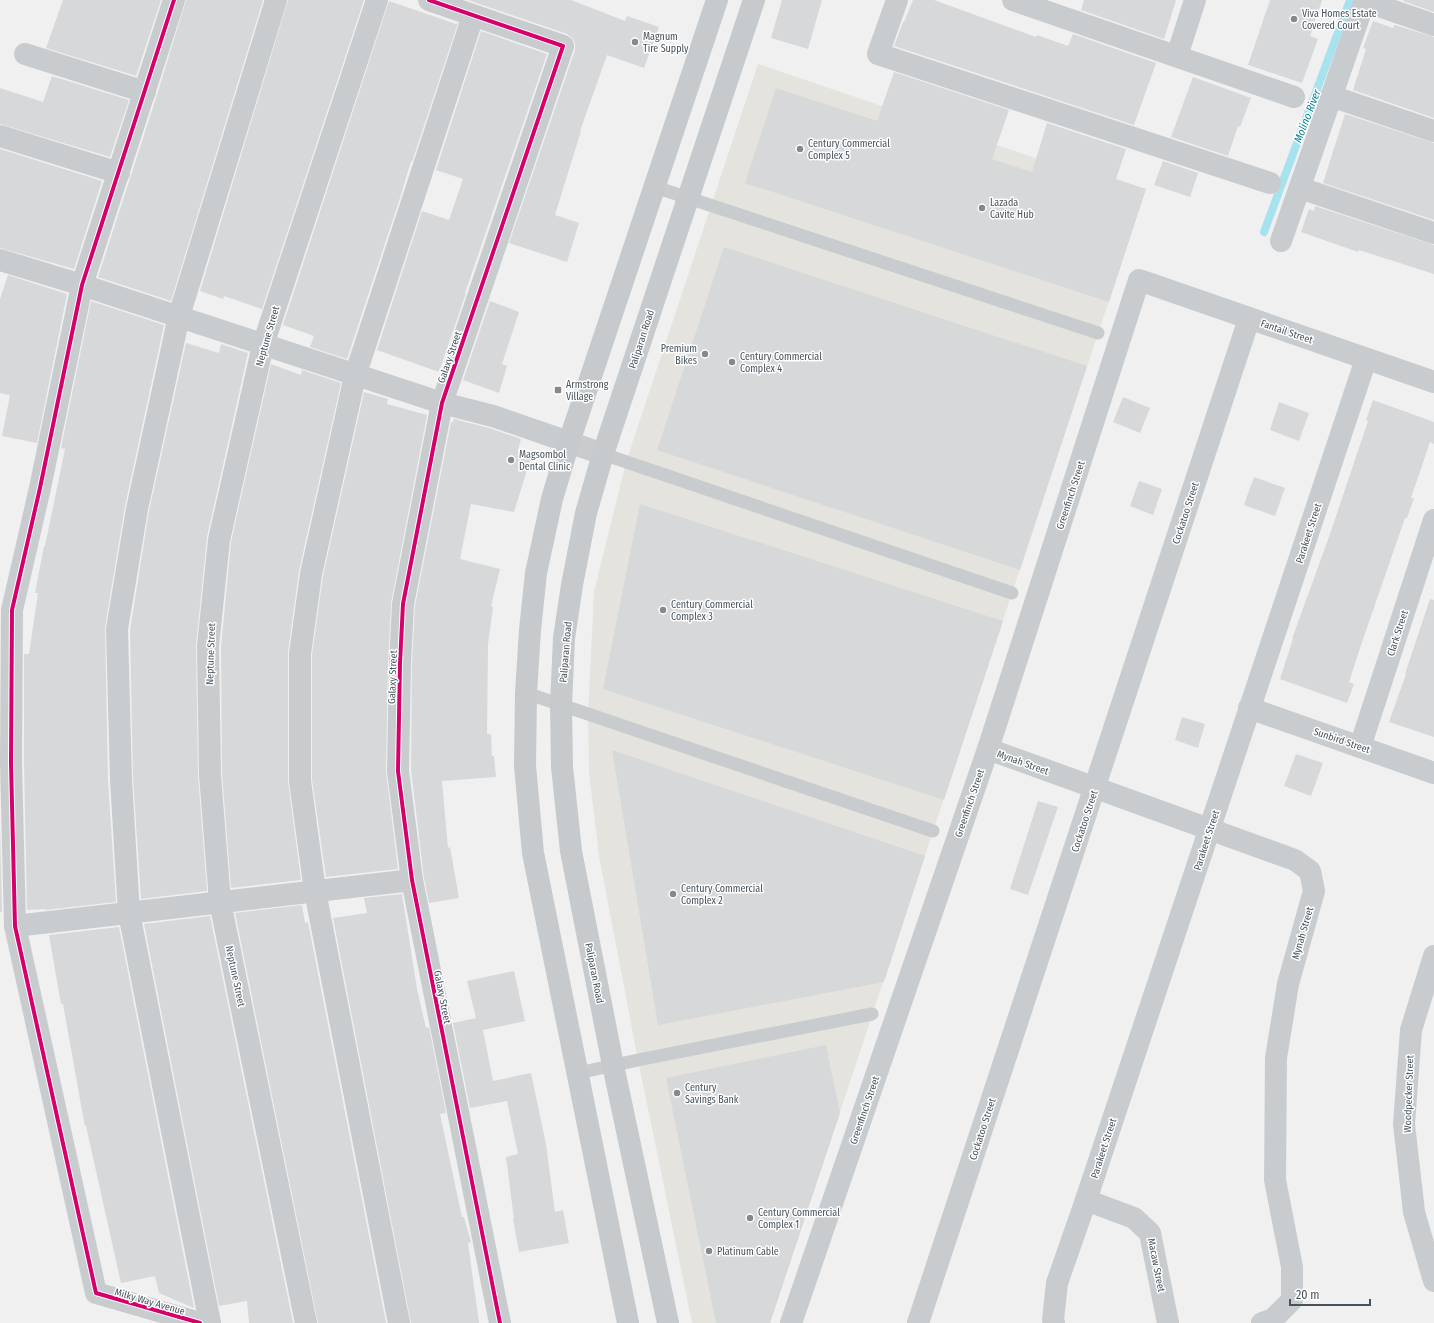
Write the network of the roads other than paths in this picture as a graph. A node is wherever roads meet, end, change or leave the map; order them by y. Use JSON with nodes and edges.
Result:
{"nodes":[{"id":1,"x":276,"y":0,"type":"edge"},
{"id":2,"x":377,"y":0,"type":"edge"},
{"id":3,"x":429,"y":0,"type":"edge"},
{"id":4,"x":717,"y":0,"type":"edge"},
{"id":5,"x":754,"y":0,"type":"edge"},
{"id":6,"x":897,"y":0,"type":"edge"},
{"id":7,"x":1013,"y":0,"type":"edge"},
{"id":8,"x":1195,"y":0,"type":"edge"},
{"id":9,"x":171,"y":1,"type":"edge"},
{"id":10,"x":1365,"y":1,"type":"edge"},
{"id":11,"x":473,"y":16,"type":"junction"},
{"id":12,"x":1434,"y":25,"type":"edge"},
{"id":13,"x":25,"y":54,"type":"dead end"},
{"id":14,"x":1177,"y":56,"type":"junction"},
{"id":15,"x":145,"y":92,"type":"junction"},
{"id":16,"x":1331,"y":96,"type":"junction"},
{"id":17,"x":1294,"y":97,"type":"dead end"},
{"id":18,"x":1434,"y":131,"type":"edge"},
{"id":19,"x":0,"y":136,"type":"edge"},
{"id":20,"x":119,"y":173,"type":"junction"},
{"id":21,"x":1270,"y":183,"type":"dead end"},
{"id":22,"x":655,"y":186,"type":"junction"},
{"id":23,"x":1300,"y":188,"type":"junction"},
{"id":24,"x":688,"y":198,"type":"junction"},
{"id":25,"x":1434,"y":233,"type":"edge"},
{"id":26,"x":1281,"y":241,"type":"dead end"},
{"id":27,"x":0,"y":260,"type":"edge"},
{"id":28,"x":1139,"y":280,"type":"joint"},
{"id":29,"x":82,"y":285,"type":"junction"},
{"id":30,"x":179,"y":316,"type":"junction"},
{"id":31,"x":1249,"y":319,"type":"junction"},
{"id":32,"x":1098,"y":333,"type":"dead end"},
{"id":33,"x":263,"y":345,"type":"junction"},
{"id":34,"x":1366,"y":359,"type":"junction"},
{"id":35,"x":355,"y":376,"type":"junction"},
{"id":36,"x":1434,"y":382,"type":"edge"},
{"id":37,"x":442,"y":403,"type":"junction"},
{"id":38,"x":570,"y":442,"type":"junction"},
{"id":39,"x":603,"y":454,"type":"junction"},
{"id":40,"x":1434,"y":520,"type":"edge"},
{"id":41,"x":1012,"y":594,"type":"dead end"},
{"id":42,"x":526,"y":693,"type":"junction"},
{"id":43,"x":561,"y":705,"type":"junction"},
{"id":44,"x":1249,"y":708,"type":"junction"},
{"id":45,"x":1360,"y":747,"type":"junction"},
{"id":46,"x":988,"y":749,"type":"junction"},
{"id":47,"x":1434,"y":773,"type":"edge"},
{"id":48,"x":1095,"y":788,"type":"junction"},
{"id":49,"x":1209,"y":829,"type":"junction"},
{"id":50,"x":933,"y":831,"type":"dead end"},
{"id":51,"x":412,"y":880,"type":"junction"},
{"id":52,"x":315,"y":891,"type":"junction"},
{"id":53,"x":220,"y":902,"type":"junction"},
{"id":54,"x":129,"y":913,"type":"junction"},
{"id":55,"x":15,"y":926,"type":"junction"},
{"id":56,"x":1434,"y":956,"type":"edge"},
{"id":57,"x":872,"y":1014,"type":"dead end"},
{"id":58,"x":613,"y":1065,"type":"junction"},
{"id":59,"x":578,"y":1073,"type":"junction"},
{"id":60,"x":1086,"y":1200,"type":"junction"},
{"id":61,"x":1434,"y":1280,"type":"edge"},
{"id":62,"x":200,"y":1323,"type":"edge"},
{"id":63,"x":210,"y":1323,"type":"edge"},
{"id":64,"x":306,"y":1323,"type":"edge"},
{"id":65,"x":399,"y":1323,"type":"edge"},
{"id":66,"x":500,"y":1323,"type":"edge"},
{"id":67,"x":628,"y":1323,"type":"edge"},
{"id":68,"x":668,"y":1323,"type":"edge"},
{"id":69,"x":791,"y":1323,"type":"edge"},
{"id":70,"x":918,"y":1323,"type":"edge"},
{"id":71,"x":1054,"y":1323,"type":"edge"},
{"id":72,"x":1168,"y":1323,"type":"edge"},
{"id":73,"x":1262,"y":1323,"type":"edge"}],
"edges":[{"from":1,"to":30,"type":"street"},
{"from":2,"to":33,"type":"street","name":"Neptune Street"},
{"from":3,"to":11,"type":"street"},
{"from":4,"to":22,"type":"main road"},
{"from":5,"to":24,"type":"main road","name":"Paliparan Road"},
{"from":6,"to":21,"type":"street"},
{"from":7,"to":14,"type":"street"},
{"from":8,"to":14,"type":"street"},
{"from":9,"to":15,"type":"street"},
{"from":10,"to":12,"type":"street"},
{"from":10,"to":16,"type":"street"},
{"from":11,"to":35,"type":"street"},
{"from":11,"to":37,"type":"street","name":"Galaxy Street"},
{"from":13,"to":15,"type":"street"},
{"from":14,"to":17,"type":"street"},
{"from":15,"to":20,"type":"street"},
{"from":16,"to":18,"type":"street"},
{"from":16,"to":23,"type":"street"},
{"from":19,"to":20,"type":"street"},
{"from":20,"to":29,"type":"street"},
{"from":22,"to":24,"type":"lane"},
{"from":22,"to":38,"type":"main road"},
{"from":23,"to":25,"type":"street"},
{"from":23,"to":26,"type":"street"},
{"from":24,"to":32,"type":"lane"},
{"from":24,"to":39,"type":"main road","name":"Paliparan Road"},
{"from":27,"to":29,"type":"street"},
{"from":28,"to":31,"type":"street","name":"Fantail Street"},
{"from":28,"to":46,"type":"street","name":"Greenfinch Street"},
{"from":29,"to":30,"type":"street"},
{"from":29,"to":55,"type":"street"},
{"from":30,"to":33,"type":"street"},
{"from":30,"to":54,"type":"street"},
{"from":31,"to":34,"type":"street","name":"Fantail Street"},
{"from":31,"to":48,"type":"street","name":"Cockatoo Street"},
{"from":33,"to":35,"type":"street"},
{"from":33,"to":53,"type":"street","name":"Neptune Street"},
{"from":34,"to":36,"type":"street","name":"Fantail Street"},
{"from":34,"to":44,"type":"street","name":"Parakeet Street"},
{"from":35,"to":37,"type":"street"},
{"from":35,"to":52,"type":"street"},
{"from":37,"to":38,"type":"street"},
{"from":37,"to":51,"type":"street","name":"Galaxy Street"},
{"from":38,"to":39,"type":"street"},
{"from":38,"to":42,"type":"main road"},
{"from":39,"to":41,"type":"lane"},
{"from":39,"to":43,"type":"main road","name":"Paliparan Road"},
{"from":40,"to":45,"type":"street","name":"Clark Street"},
{"from":42,"to":43,"type":"lane"},
{"from":42,"to":59,"type":"main road"},
{"from":43,"to":50,"type":"lane"},
{"from":43,"to":58,"type":"main road","name":"Paliparan Road"},
{"from":44,"to":45,"type":"street","name":"Sunbird Street"},
{"from":44,"to":49,"type":"street","name":"Parakeet Street"},
{"from":45,"to":47,"type":"street","name":"Sunbird Street"},
{"from":46,"to":48,"type":"street","name":"Mynah Street"},
{"from":46,"to":69,"type":"street","name":"Greenfinch Street"},
{"from":48,"to":49,"type":"street","name":"Mynah Street"},
{"from":48,"to":70,"type":"street","name":"Cockatoo Street"},
{"from":49,"to":60,"type":"street","name":"Parakeet Street"},
{"from":49,"to":73,"type":"street","name":"Mynah Street"},
{"from":51,"to":52,"type":"street"},
{"from":51,"to":66,"type":"street","name":"Galaxy Street"},
{"from":52,"to":53,"type":"street"},
{"from":52,"to":65,"type":"street"},
{"from":53,"to":54,"type":"street"},
{"from":53,"to":64,"type":"street","name":"Neptune Street"},
{"from":54,"to":55,"type":"street"},
{"from":54,"to":63,"type":"street"},
{"from":55,"to":62,"type":"street","name":"Milky Way Avenue"},
{"from":56,"to":61,"type":"street","name":"Woodpecker Street"},
{"from":57,"to":58,"type":"lane"},
{"from":58,"to":59,"type":"lane"},
{"from":58,"to":68,"type":"main road","name":"Paliparan Road"},
{"from":59,"to":67,"type":"main road"},
{"from":60,"to":71,"type":"street","name":"Parakeet Street"},
{"from":60,"to":72,"type":"street","name":"Macaw Street"}]}
